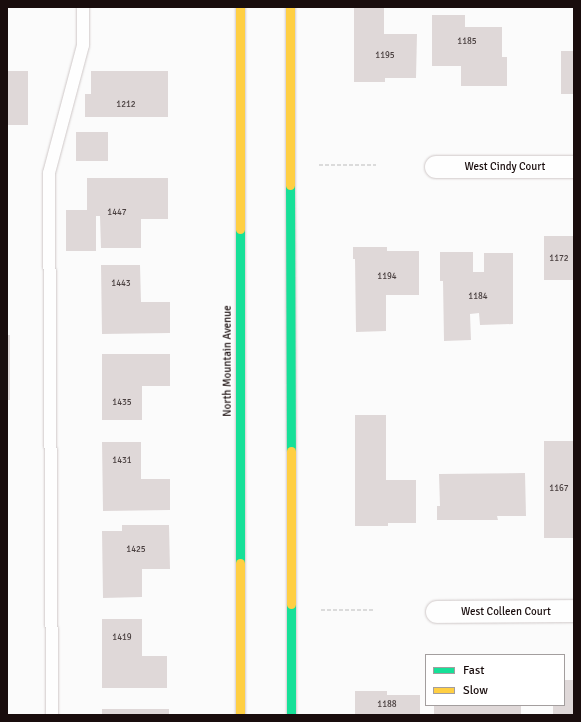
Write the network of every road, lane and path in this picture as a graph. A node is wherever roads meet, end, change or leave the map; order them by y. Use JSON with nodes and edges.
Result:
{"nodes":[{"id":1,"x":84,"y":7,"type":"edge"},
{"id":2,"x":240,"y":7,"type":"edge"},
{"id":3,"x":290,"y":7,"type":"edge"},
{"id":4,"x":319,"y":165,"type":"dead end"},
{"id":5,"x":376,"y":165,"type":"dead end"},
{"id":6,"x":436,"y":167,"type":"dead end"},
{"id":7,"x":574,"y":167,"type":"edge"},
{"id":8,"x":321,"y":610,"type":"dead end"},
{"id":9,"x":375,"y":610,"type":"dead end"},
{"id":10,"x":574,"y":611,"type":"edge"},
{"id":11,"x":437,"y":612,"type":"dead end"},
{"id":12,"x":52,"y":715,"type":"edge"},
{"id":13,"x":240,"y":715,"type":"edge"},
{"id":14,"x":290,"y":715,"type":"edge"}],
"edges":[{"from":1,"to":12,"type":"lane"},
{"from":2,"to":13,"type":"main road","name":"North Mountain Avenue"},
{"from":3,"to":14,"type":"main road"},
{"from":4,"to":5,"type":"path"},
{"from":6,"to":7,"type":"street","name":"West Cindy Court"},
{"from":8,"to":9,"type":"path"},
{"from":10,"to":11,"type":"street","name":"West Colleen Court"}]}
